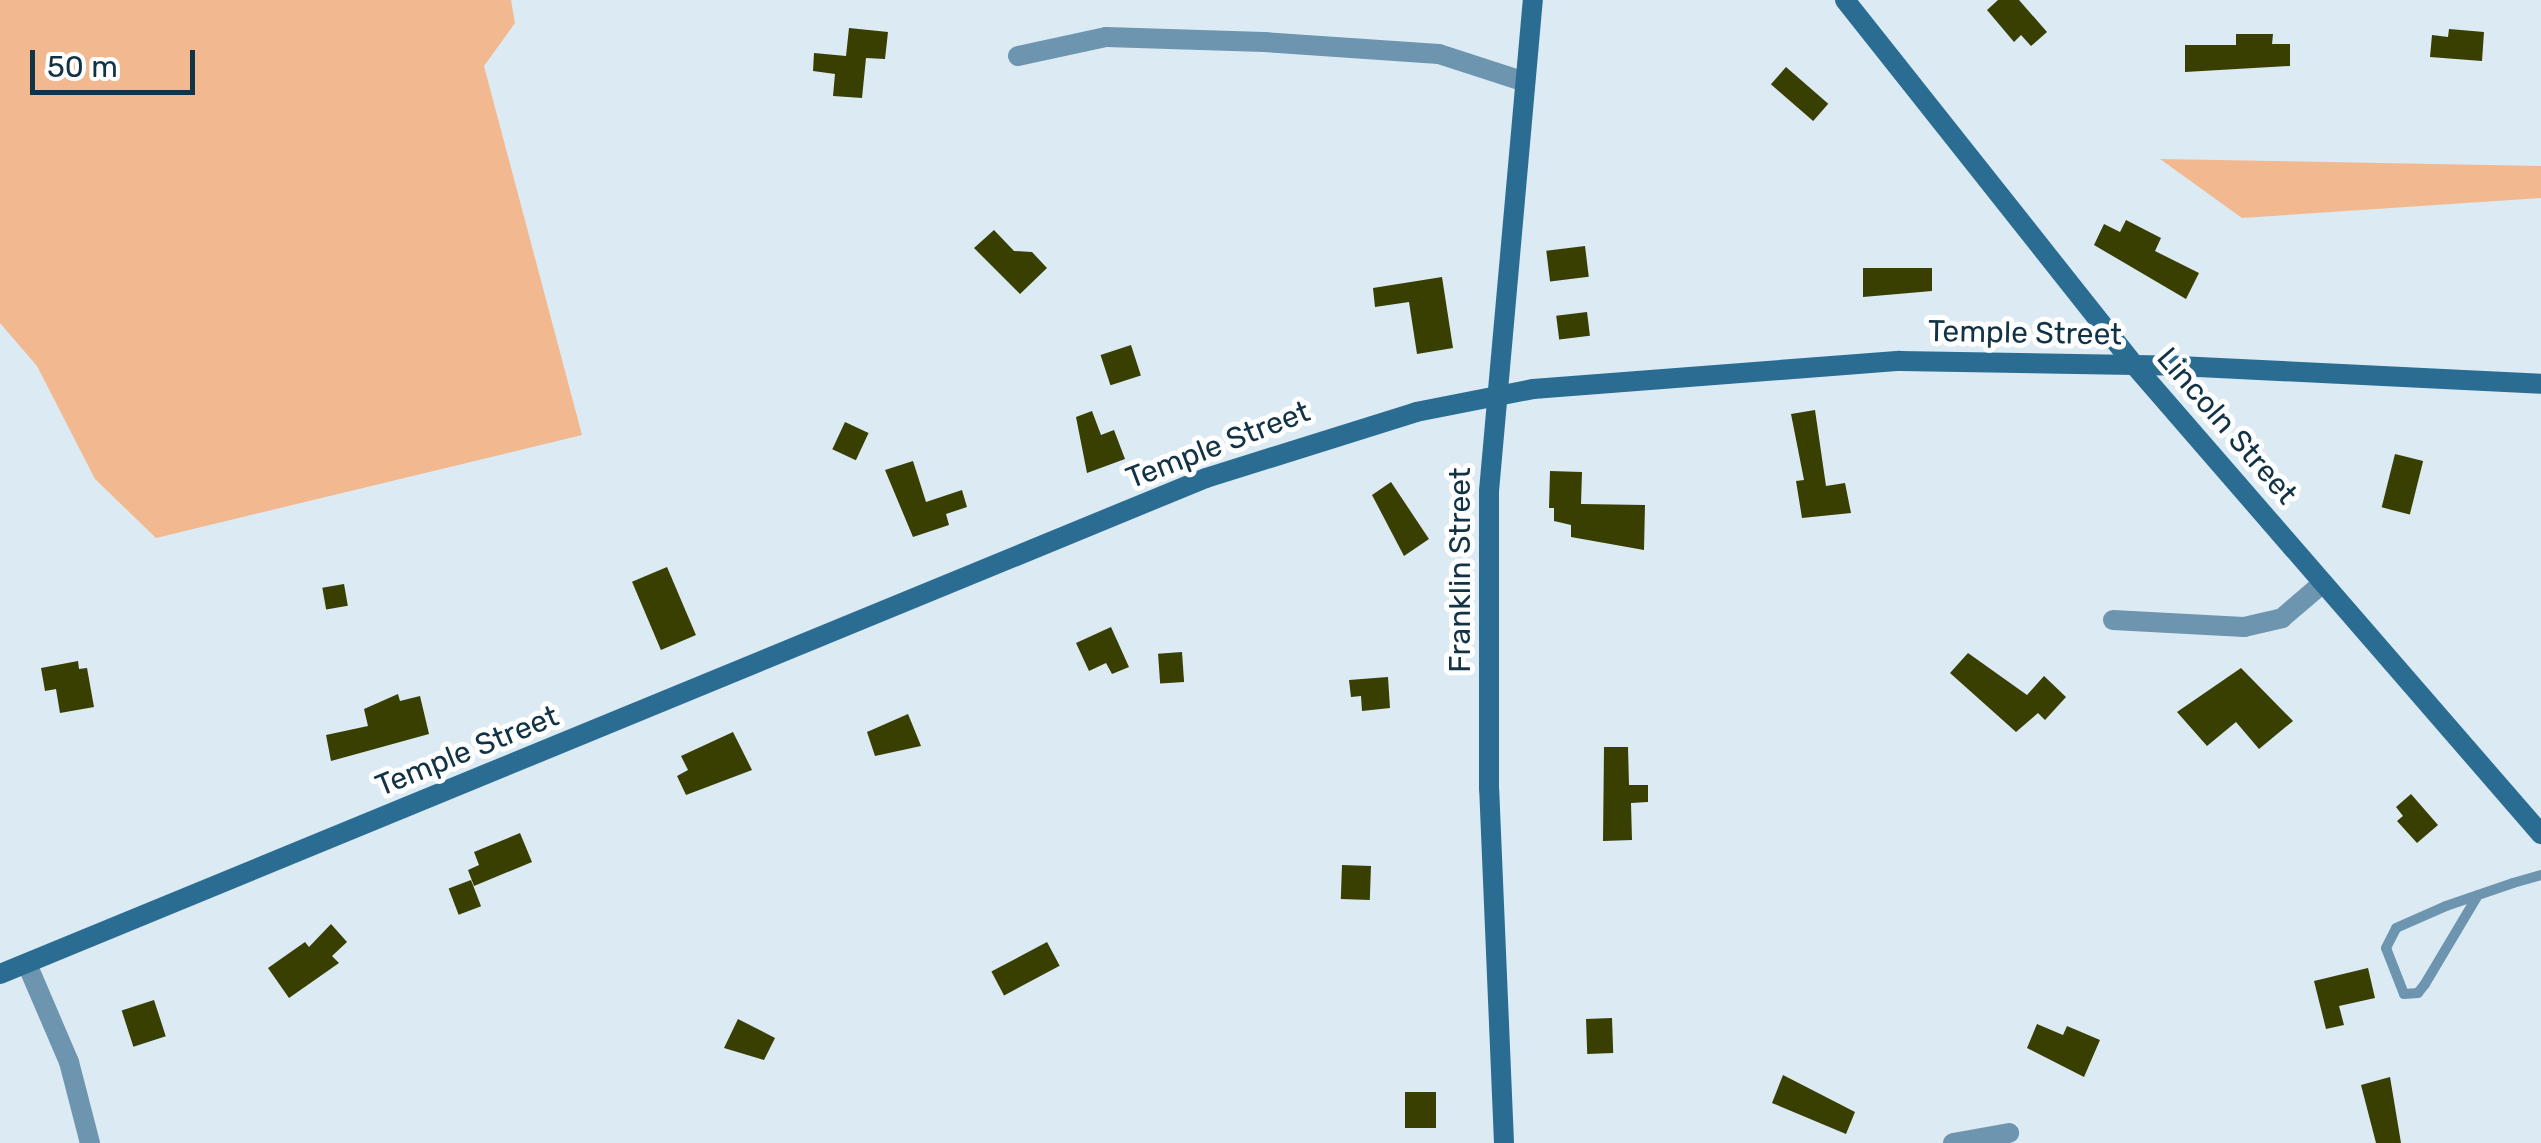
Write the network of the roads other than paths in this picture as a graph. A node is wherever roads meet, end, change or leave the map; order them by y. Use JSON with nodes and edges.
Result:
{"nodes":[{"id":1,"x":1534,"y":0,"type":"edge"},
{"id":2,"x":1844,"y":0,"type":"edge"},
{"id":3,"x":1018,"y":56,"type":"dead end"},
{"id":4,"x":1525,"y":82,"type":"junction"},
{"id":5,"x":2135,"y":366,"type":"junction"},
{"id":6,"x":2541,"y":384,"type":"edge"},
{"id":7,"x":1494,"y":395,"type":"junction"},
{"id":8,"x":2323,"y":583,"type":"junction"},
{"id":9,"x":2113,"y":620,"type":"dead end"},
{"id":10,"x":2541,"y":834,"type":"edge"},
{"id":11,"x":2541,"y":875,"type":"edge"},
{"id":12,"x":2478,"y":895,"type":"junction"},
{"id":13,"x":27,"y":964,"type":"junction"},
{"id":14,"x":0,"y":974,"type":"edge"},
{"id":15,"x":2009,"y":1132,"type":"dead end"},
{"id":16,"x":90,"y":1143,"type":"edge"},
{"id":17,"x":1504,"y":1143,"type":"edge"},
{"id":18,"x":1953,"y":1143,"type":"edge"}],
"edges":[{"from":1,"to":4,"type":"main road","name":"Franklin Street"},
{"from":2,"to":5,"type":"main road","name":"Lincoln Street"},
{"from":3,"to":4,"type":"street"},
{"from":4,"to":7,"type":"main road","name":"Franklin Street"},
{"from":5,"to":6,"type":"main road","name":"Temple Street"},
{"from":5,"to":7,"type":"main road","name":"Temple Street"},
{"from":5,"to":8,"type":"main road","name":"Lincoln Street"},
{"from":7,"to":13,"type":"main road","name":"Temple Street"},
{"from":7,"to":17,"type":"main road","name":"Franklin Street"},
{"from":8,"to":9,"type":"street"},
{"from":8,"to":10,"type":"main road","name":"Lincoln Street"},
{"from":11,"to":12,"type":"lane"},
{"from":12,"to":12,"type":"lane"},
{"from":13,"to":14,"type":"main road","name":"Temple Street"},
{"from":13,"to":16,"type":"street"},
{"from":15,"to":18,"type":"street"}]}
